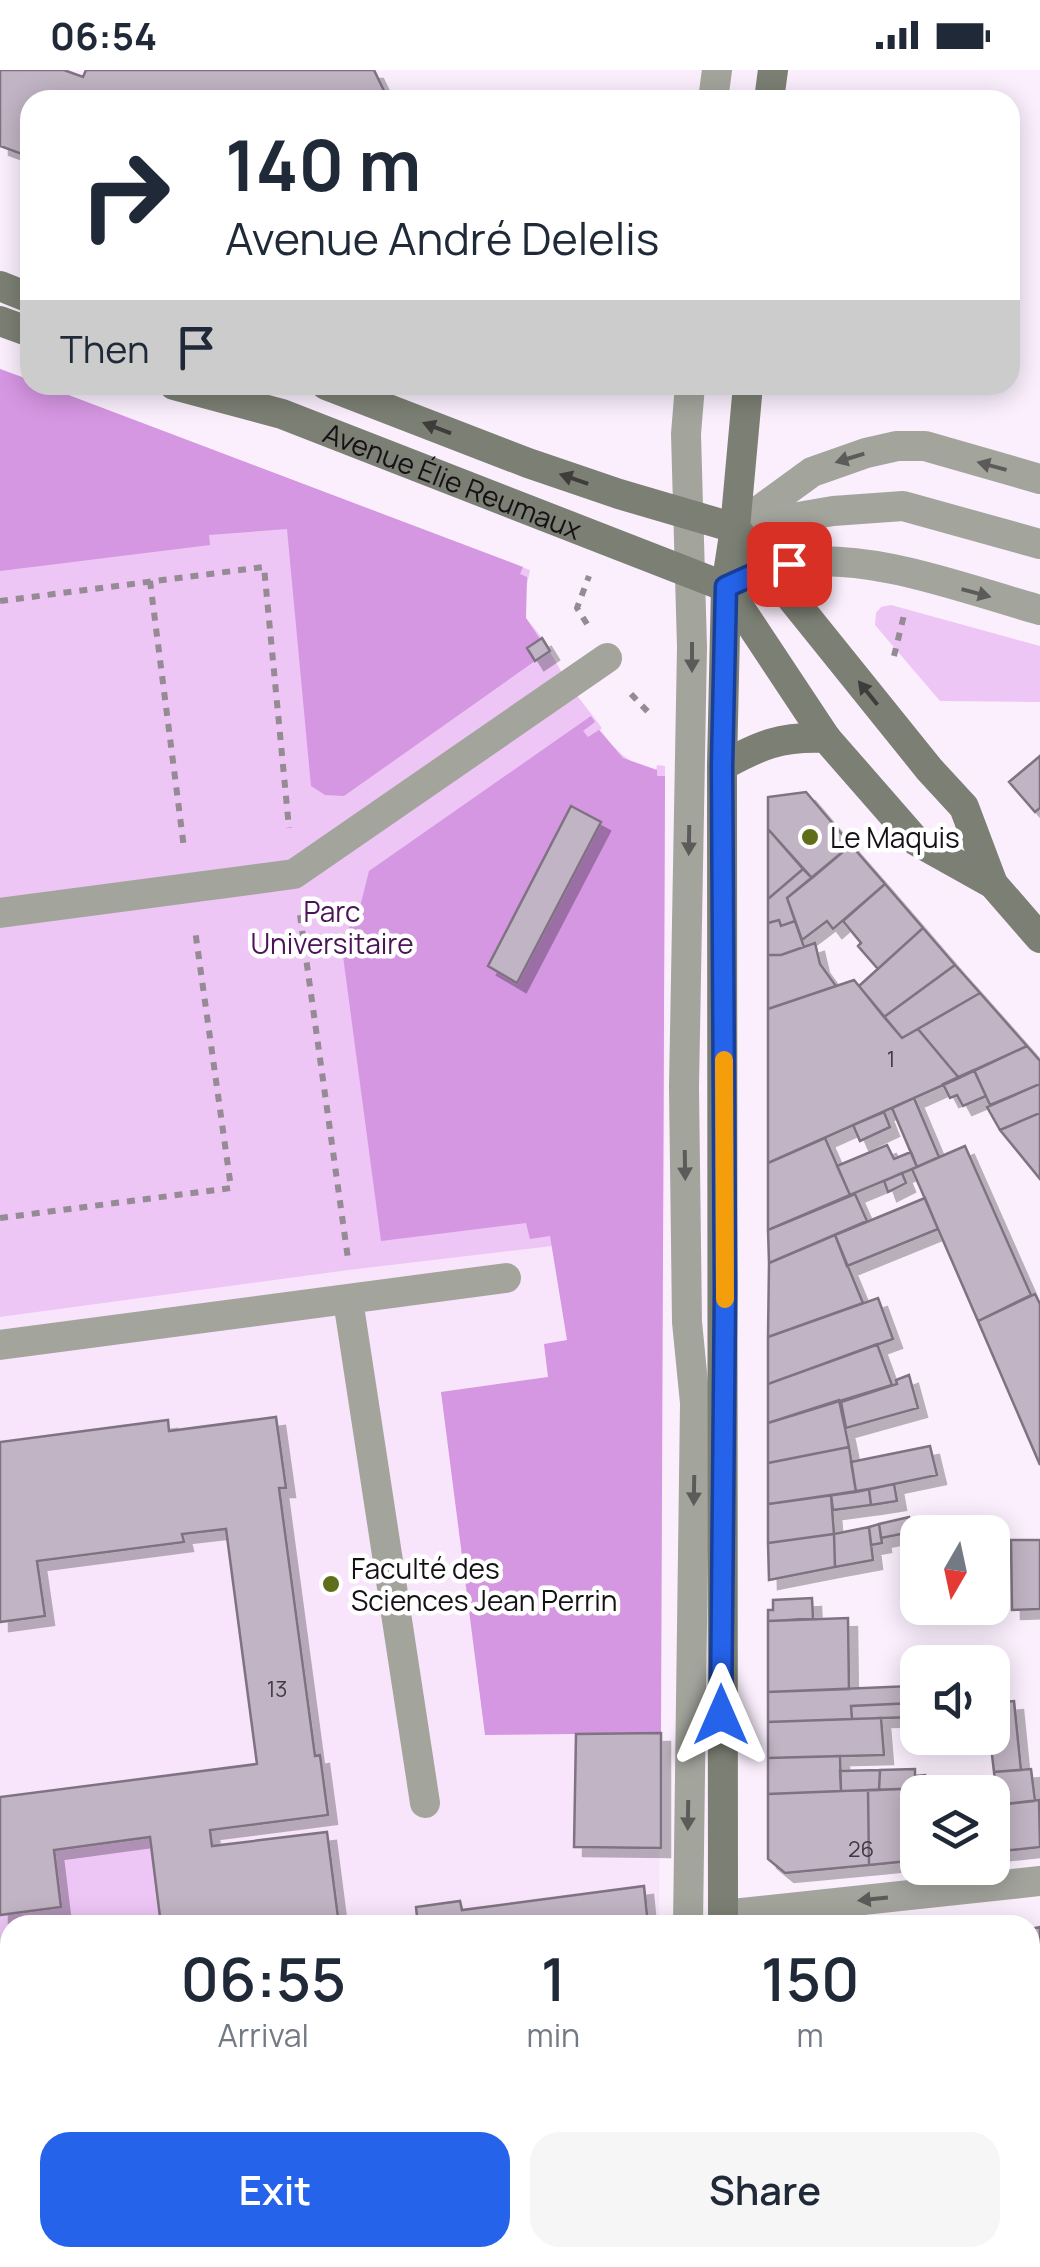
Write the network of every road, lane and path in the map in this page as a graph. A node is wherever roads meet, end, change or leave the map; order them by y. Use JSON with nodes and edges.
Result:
{"nodes":[{"id":1,"x":211,"y":395,"type":"edge"},
{"id":2,"x":352,"y":395,"type":"edge"},
{"id":3,"x":689,"y":395,"type":"edge"},
{"id":4,"x":747,"y":395,"type":"edge"},
{"id":5,"x":1040,"y":479,"type":"edge"},
{"id":6,"x":690,"y":513,"type":"junction"},
{"id":7,"x":736,"y":528,"type":"junction"},
{"id":8,"x":1040,"y":544,"type":"edge"},
{"id":9,"x":768,"y":568,"type":"junction"},
{"id":10,"x":690,"y":571,"type":"junction"},
{"id":11,"x":150,"y":581,"type":"dead end"},
{"id":12,"x":726,"y":587,"type":"junction"},
{"id":13,"x":1040,"y":610,"type":"edge"},
{"id":14,"x":607,"y":658,"type":"dead end"},
{"id":15,"x":826,"y":738,"type":"junction"},
{"id":16,"x":722,"y":766,"type":"junction"},
{"id":17,"x":993,"y":884,"type":"junction"},
{"id":18,"x":189,"y":888,"type":"junction"},
{"id":19,"x":0,"y":913,"type":"edge"},
{"id":20,"x":1040,"y":938,"type":"edge"},
{"id":21,"x":0,"y":1218,"type":"edge"},
{"id":22,"x":506,"y":1278,"type":"dead end"},
{"id":23,"x":348,"y":1300,"type":"junction"},
{"id":24,"x":0,"y":1345,"type":"edge"},
{"id":25,"x":425,"y":1802,"type":"dead end"},
{"id":26,"x":1040,"y":1882,"type":"edge"},
{"id":27,"x":688,"y":1915,"type":"edge"},
{"id":28,"x":723,"y":1915,"type":"edge"},
{"id":29,"x":765,"y":1915,"type":"edge"}],
"edges":[{"from":1,"to":10,"type":"main road","name":"Avenue Élie Reumaux"},
{"from":6,"to":2,"type":"main road","name":"Avenue Élie Reumaux","one_way":true},
{"from":3,"to":6,"type":"street"},
{"from":4,"to":7,"type":"main road"},
{"from":5,"to":7,"type":"street","one_way":true},
{"from":6,"to":7,"type":"main road","name":"Avenue Élie Reumaux"},
{"from":6,"to":10,"type":"street"},
{"from":7,"to":8,"type":"street"},
{"from":7,"to":9,"type":"main road"},
{"from":7,"to":12,"type":"main road"},
{"from":9,"to":12,"type":"street"},
{"from":9,"to":13,"type":"street","one_way":true},
{"from":17,"to":9,"type":"main road","one_way":true},
{"from":10,"to":12,"type":"main road","name":"Avenue Élie Reumaux"},
{"from":10,"to":27,"type":"street","one_way":true},
{"from":11,"to":18,"type":"path"},
{"from":12,"to":15,"type":"main road"},
{"from":12,"to":16,"type":"main road"},
{"from":14,"to":18,"type":"street"},
{"from":15,"to":16,"type":"main road"},
{"from":15,"to":17,"type":"main road"},
{"from":16,"to":28,"type":"main road"},
{"from":17,"to":20,"type":"main road"},
{"from":18,"to":19,"type":"street"},
{"from":18,"to":21,"type":"path"},
{"from":22,"to":23,"type":"street"},
{"from":23,"to":24,"type":"street"},
{"from":23,"to":25,"type":"street"},
{"from":26,"to":29,"type":"street","one_way":true}]}
